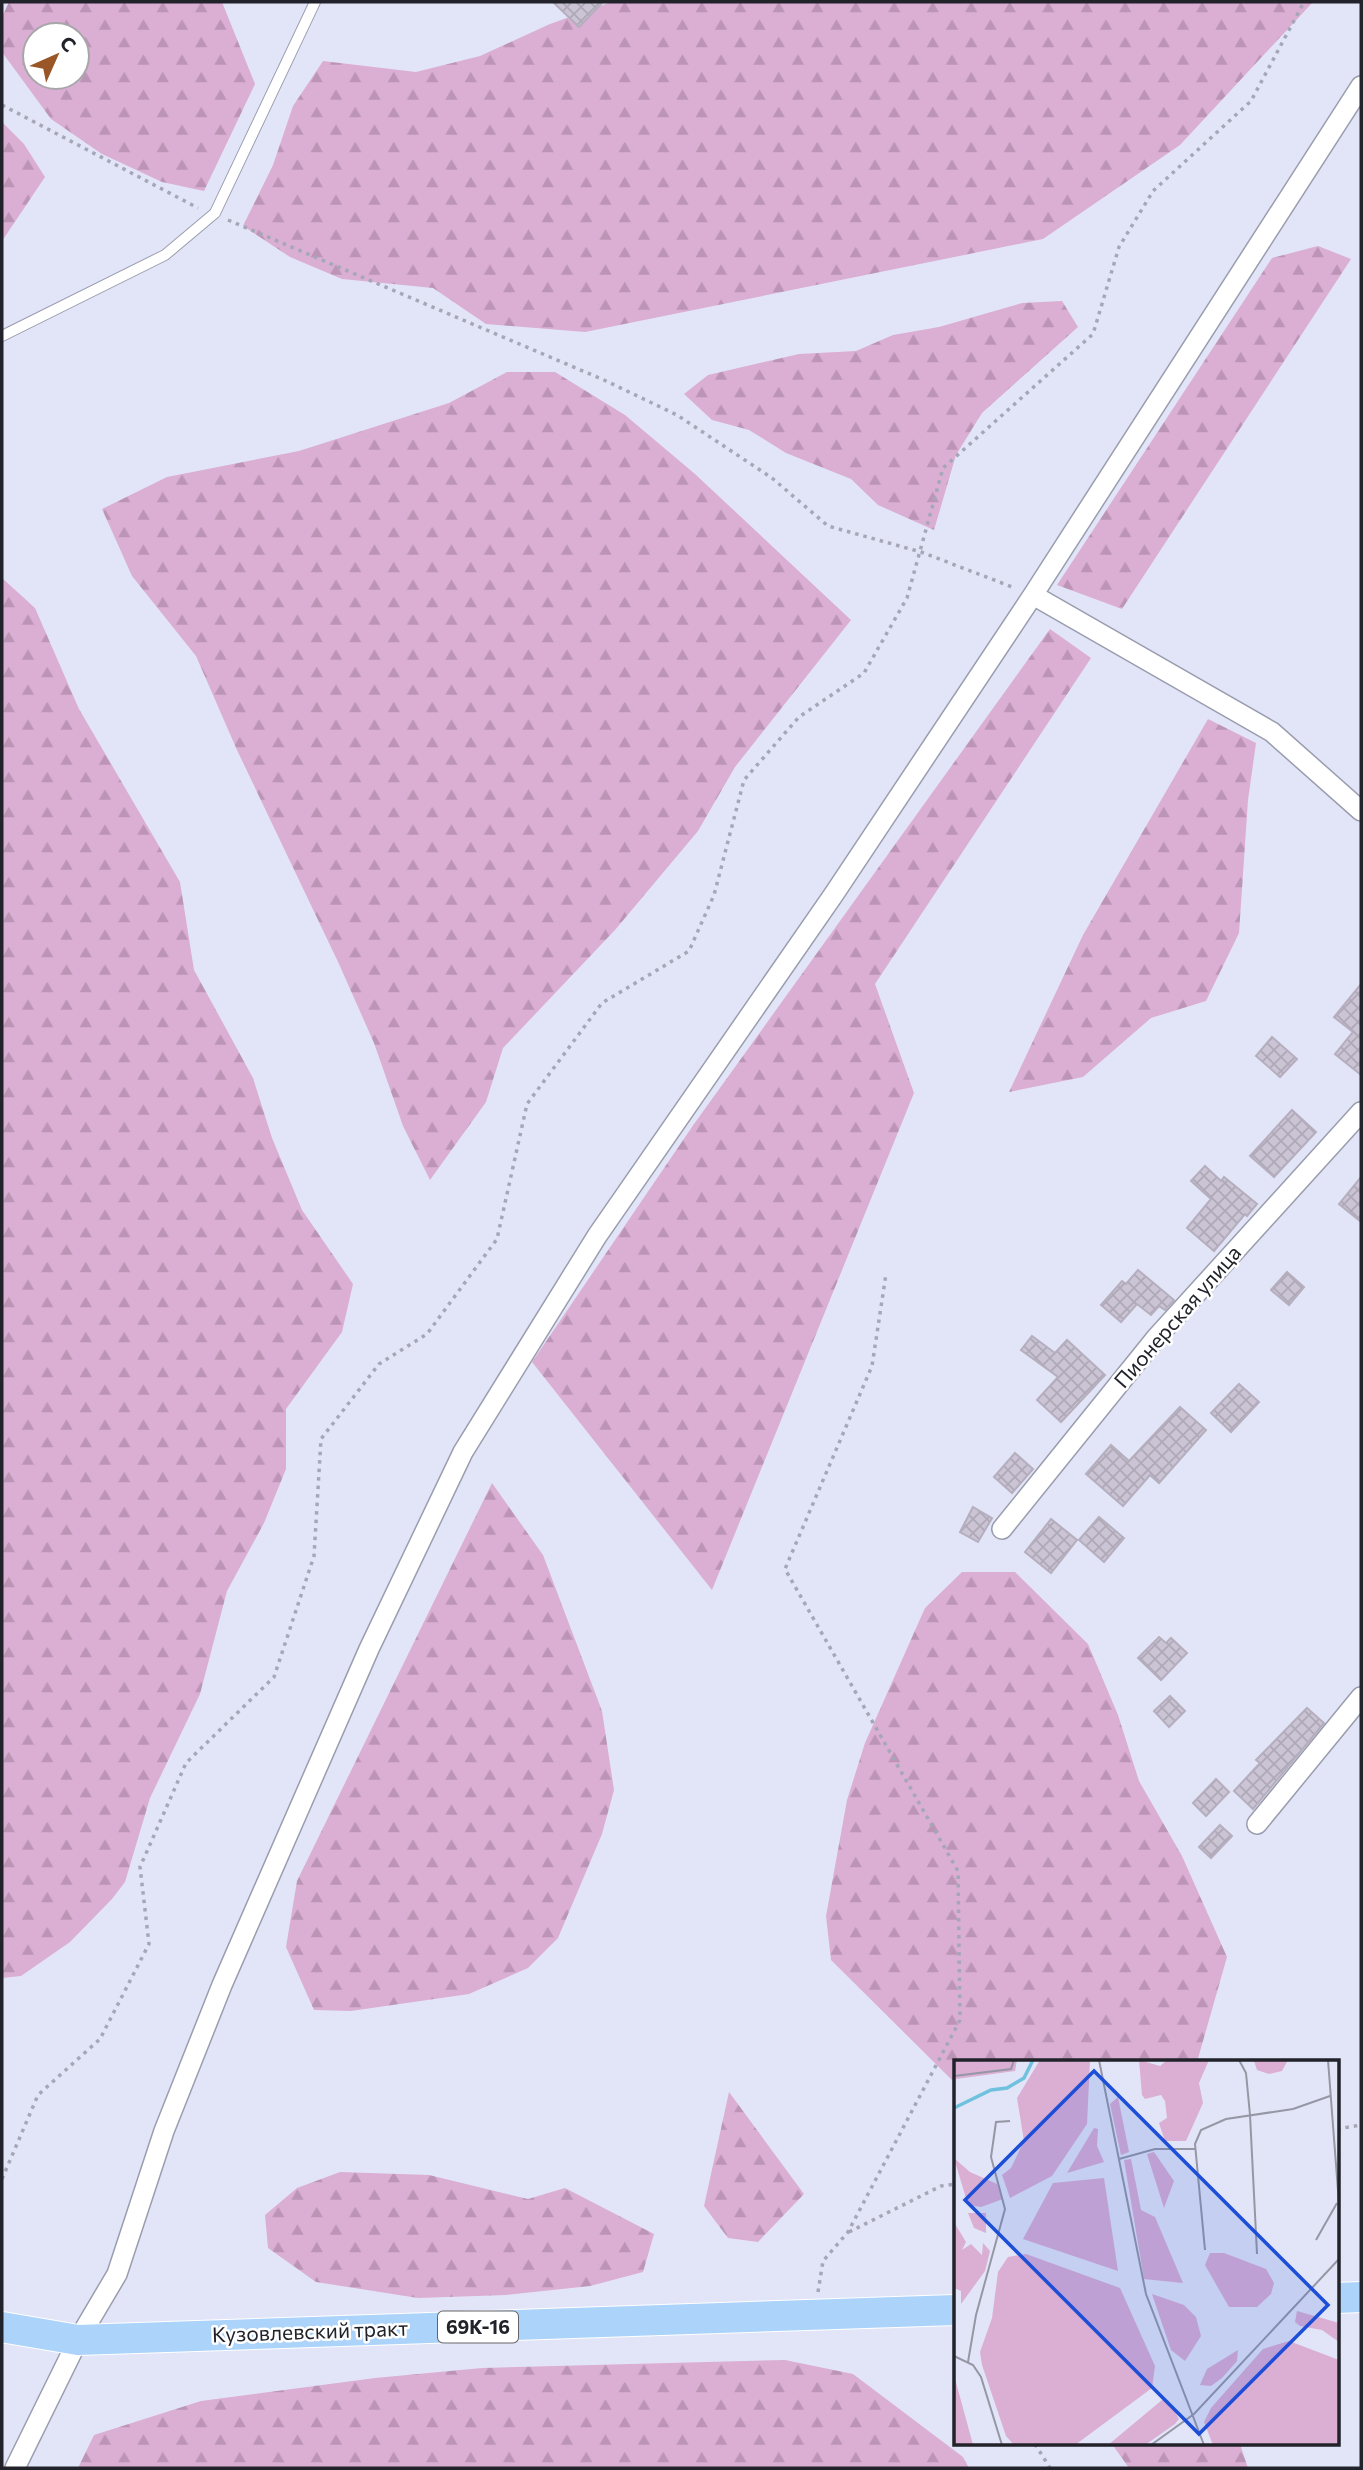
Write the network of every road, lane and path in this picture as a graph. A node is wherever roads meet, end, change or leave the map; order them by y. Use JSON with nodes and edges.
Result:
{"nodes":[{"id":1,"x":315,"y":2,"type":"edge"},
{"id":2,"x":1304,"y":2,"type":"edge"},
{"id":3,"x":1361,"y":86,"type":"edge"},
{"id":4,"x":2,"y":105,"type":"edge"},
{"id":5,"x":214,"y":215,"type":"junction"},
{"id":6,"x":2,"y":336,"type":"edge"},
{"id":7,"x":921,"y":552,"type":"junction"},
{"id":8,"x":1033,"y":595,"type":"junction"},
{"id":9,"x":1361,"y":811,"type":"edge"},
{"id":10,"x":1361,"y":1112,"type":"edge"},
{"id":11,"x":886,"y":1274,"type":"dead end"},
{"id":12,"x":1002,"y":1529,"type":"dead end"},
{"id":13,"x":1361,"y":1697,"type":"edge"},
{"id":14,"x":1257,"y":1824,"type":"dead end"},
{"id":15,"x":1361,"y":2125,"type":"edge"},
{"id":16,"x":1338,"y":2129,"type":"edge"},
{"id":17,"x":2,"y":2179,"type":"edge"},
{"id":18,"x":954,"y":2184,"type":"edge"},
{"id":19,"x":848,"y":2232,"type":"junction"},
{"id":20,"x":1361,"y":2297,"type":"edge"},
{"id":21,"x":1338,"y":2298,"type":"edge"},
{"id":22,"x":954,"y":2311,"type":"edge"},
{"id":23,"x":815,"y":2315,"type":"junction"},
{"id":24,"x":2,"y":2327,"type":"edge"},
{"id":25,"x":78,"y":2340,"type":"junction"},
{"id":26,"x":1036,"y":2446,"type":"edge"},
{"id":27,"x":15,"y":2468,"type":"edge"},
{"id":28,"x":1050,"y":2468,"type":"edge"}],
"edges":[{"from":1,"to":5,"type":"lane"},
{"from":2,"to":7,"type":"path"},
{"from":3,"to":8,"type":"street"},
{"from":4,"to":5,"type":"path"},
{"from":5,"to":6,"type":"lane"},
{"from":5,"to":7,"type":"path"},
{"from":7,"to":8,"type":"path"},
{"from":7,"to":17,"type":"path"},
{"from":8,"to":9,"type":"street"},
{"from":8,"to":25,"type":"street"},
{"from":10,"to":12,"type":"street","name":"Пионерская улица"},
{"from":11,"to":19,"type":"path"},
{"from":13,"to":14,"type":"street"},
{"from":15,"to":16,"type":"path"},
{"from":18,"to":19,"type":"path"},
{"from":19,"to":23,"type":"path"},
{"from":20,"to":21,"type":"main road"},
{"from":22,"to":23,"type":"main road","name":"Кузовлевский тракт","number":"69К-16"},
{"from":23,"to":25,"type":"main road","name":"Кузовлевский тракт","number":"69К-16"},
{"from":24,"to":25,"type":"main road","name":"Кузовлевский тракт","number":"69К-16"},
{"from":25,"to":27,"type":"street"},
{"from":26,"to":28,"type":"path"}]}
